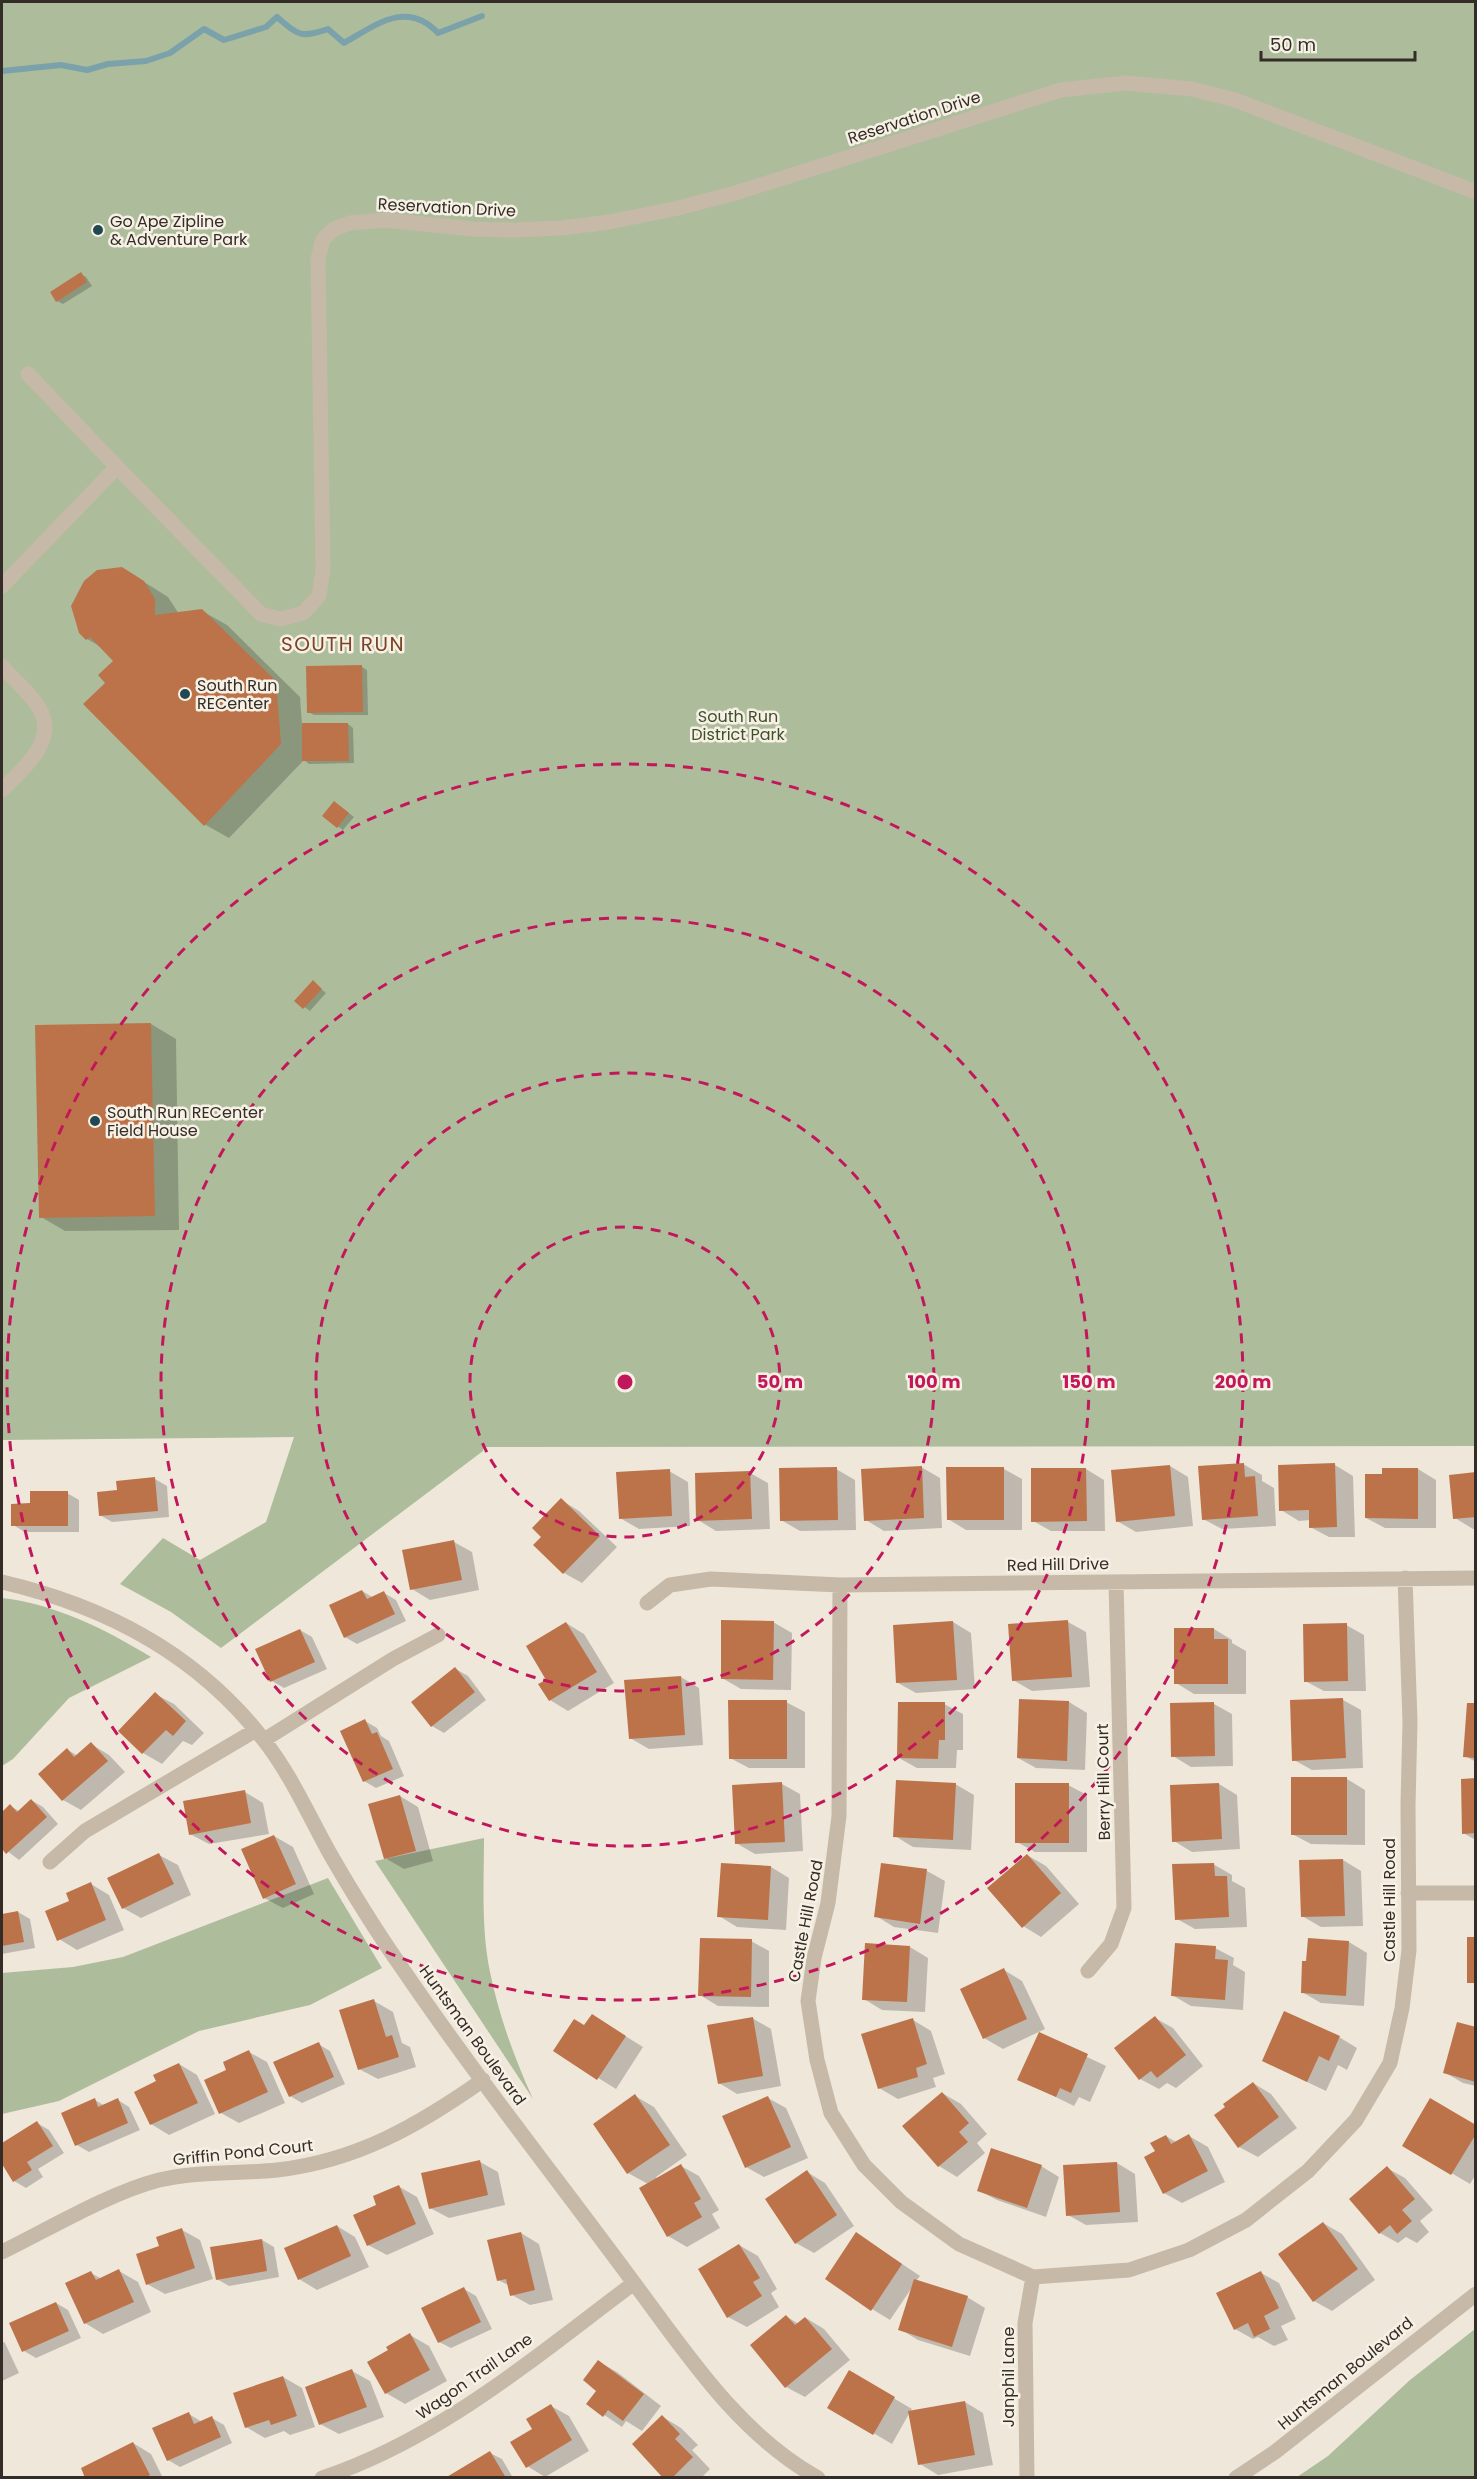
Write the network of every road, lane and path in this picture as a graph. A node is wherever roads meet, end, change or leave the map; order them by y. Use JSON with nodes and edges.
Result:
{"nodes":[{"id":1,"x":1476,"y":192,"type":"edge"},
{"id":2,"x":28,"y":374,"type":"dead end"},
{"id":3,"x":117,"y":467,"type":"junction"},
{"id":4,"x":2,"y":586,"type":"edge"},
{"id":5,"x":2,"y":666,"type":"edge"},
{"id":6,"x":2,"y":790,"type":"edge"},
{"id":7,"x":1405,"y":1578,"type":"junction"},
{"id":8,"x":1476,"y":1578,"type":"edge"},
{"id":9,"x":2,"y":1582,"type":"edge"},
{"id":10,"x":1116,"y":1582,"type":"junction"},
{"id":11,"x":840,"y":1585,"type":"junction"},
{"id":12,"x":647,"y":1603,"type":"dead end"},
{"id":13,"x":438,"y":1635,"type":"dead end"},
{"id":14,"x":260,"y":1735,"type":"junction"},
{"id":15,"x":50,"y":1862,"type":"dead end"},
{"id":16,"x":1408,"y":1893,"type":"junction"},
{"id":17,"x":1476,"y":1893,"type":"edge"},
{"id":18,"x":1088,"y":1971,"type":"dead end"},
{"id":19,"x":483,"y":2080,"type":"junction"},
{"id":20,"x":2,"y":2252,"type":"edge"},
{"id":21,"x":1033,"y":2277,"type":"junction"},
{"id":22,"x":634,"y":2283,"type":"junction"},
{"id":23,"x":1476,"y":2295,"type":"edge"},
{"id":24,"x":322,"y":2478,"type":"edge"},
{"id":25,"x":818,"y":2478,"type":"edge"},
{"id":26,"x":1027,"y":2478,"type":"edge"},
{"id":27,"x":1236,"y":2478,"type":"edge"}],
"edges":[{"from":1,"to":3,"type":"street","name":"Reservation Drive"},
{"from":2,"to":3,"type":"street"},
{"from":3,"to":4,"type":"street"},
{"from":5,"to":6,"type":"street"},
{"from":7,"to":8,"type":"street","name":"Red Hill Drive"},
{"from":7,"to":10,"type":"street","name":"Red Hill Drive"},
{"from":7,"to":16,"type":"street","name":"Castle Hill Road"},
{"from":9,"to":14,"type":"street","name":"Huntsman Boulevard"},
{"from":10,"to":11,"type":"street","name":"Red Hill Drive"},
{"from":10,"to":18,"type":"street","name":"Berry Hill Court"},
{"from":11,"to":12,"type":"street","name":"Red Hill Drive"},
{"from":11,"to":21,"type":"street","name":"Castle Hill Road"},
{"from":13,"to":14,"type":"street"},
{"from":14,"to":15,"type":"street"},
{"from":14,"to":19,"type":"street","name":"Huntsman Boulevard"},
{"from":16,"to":17,"type":"street"},
{"from":16,"to":21,"type":"street","name":"Castle Hill Road"},
{"from":19,"to":20,"type":"street","name":"Griffin Pond Court"},
{"from":19,"to":22,"type":"street","name":"Huntsman Boulevard"},
{"from":21,"to":26,"type":"street","name":"Janphil Lane"},
{"from":22,"to":24,"type":"street","name":"Wagon Trail Lane"},
{"from":22,"to":25,"type":"street","name":"Huntsman Boulevard"},
{"from":23,"to":27,"type":"street","name":"Huntsman Boulevard"}]}
